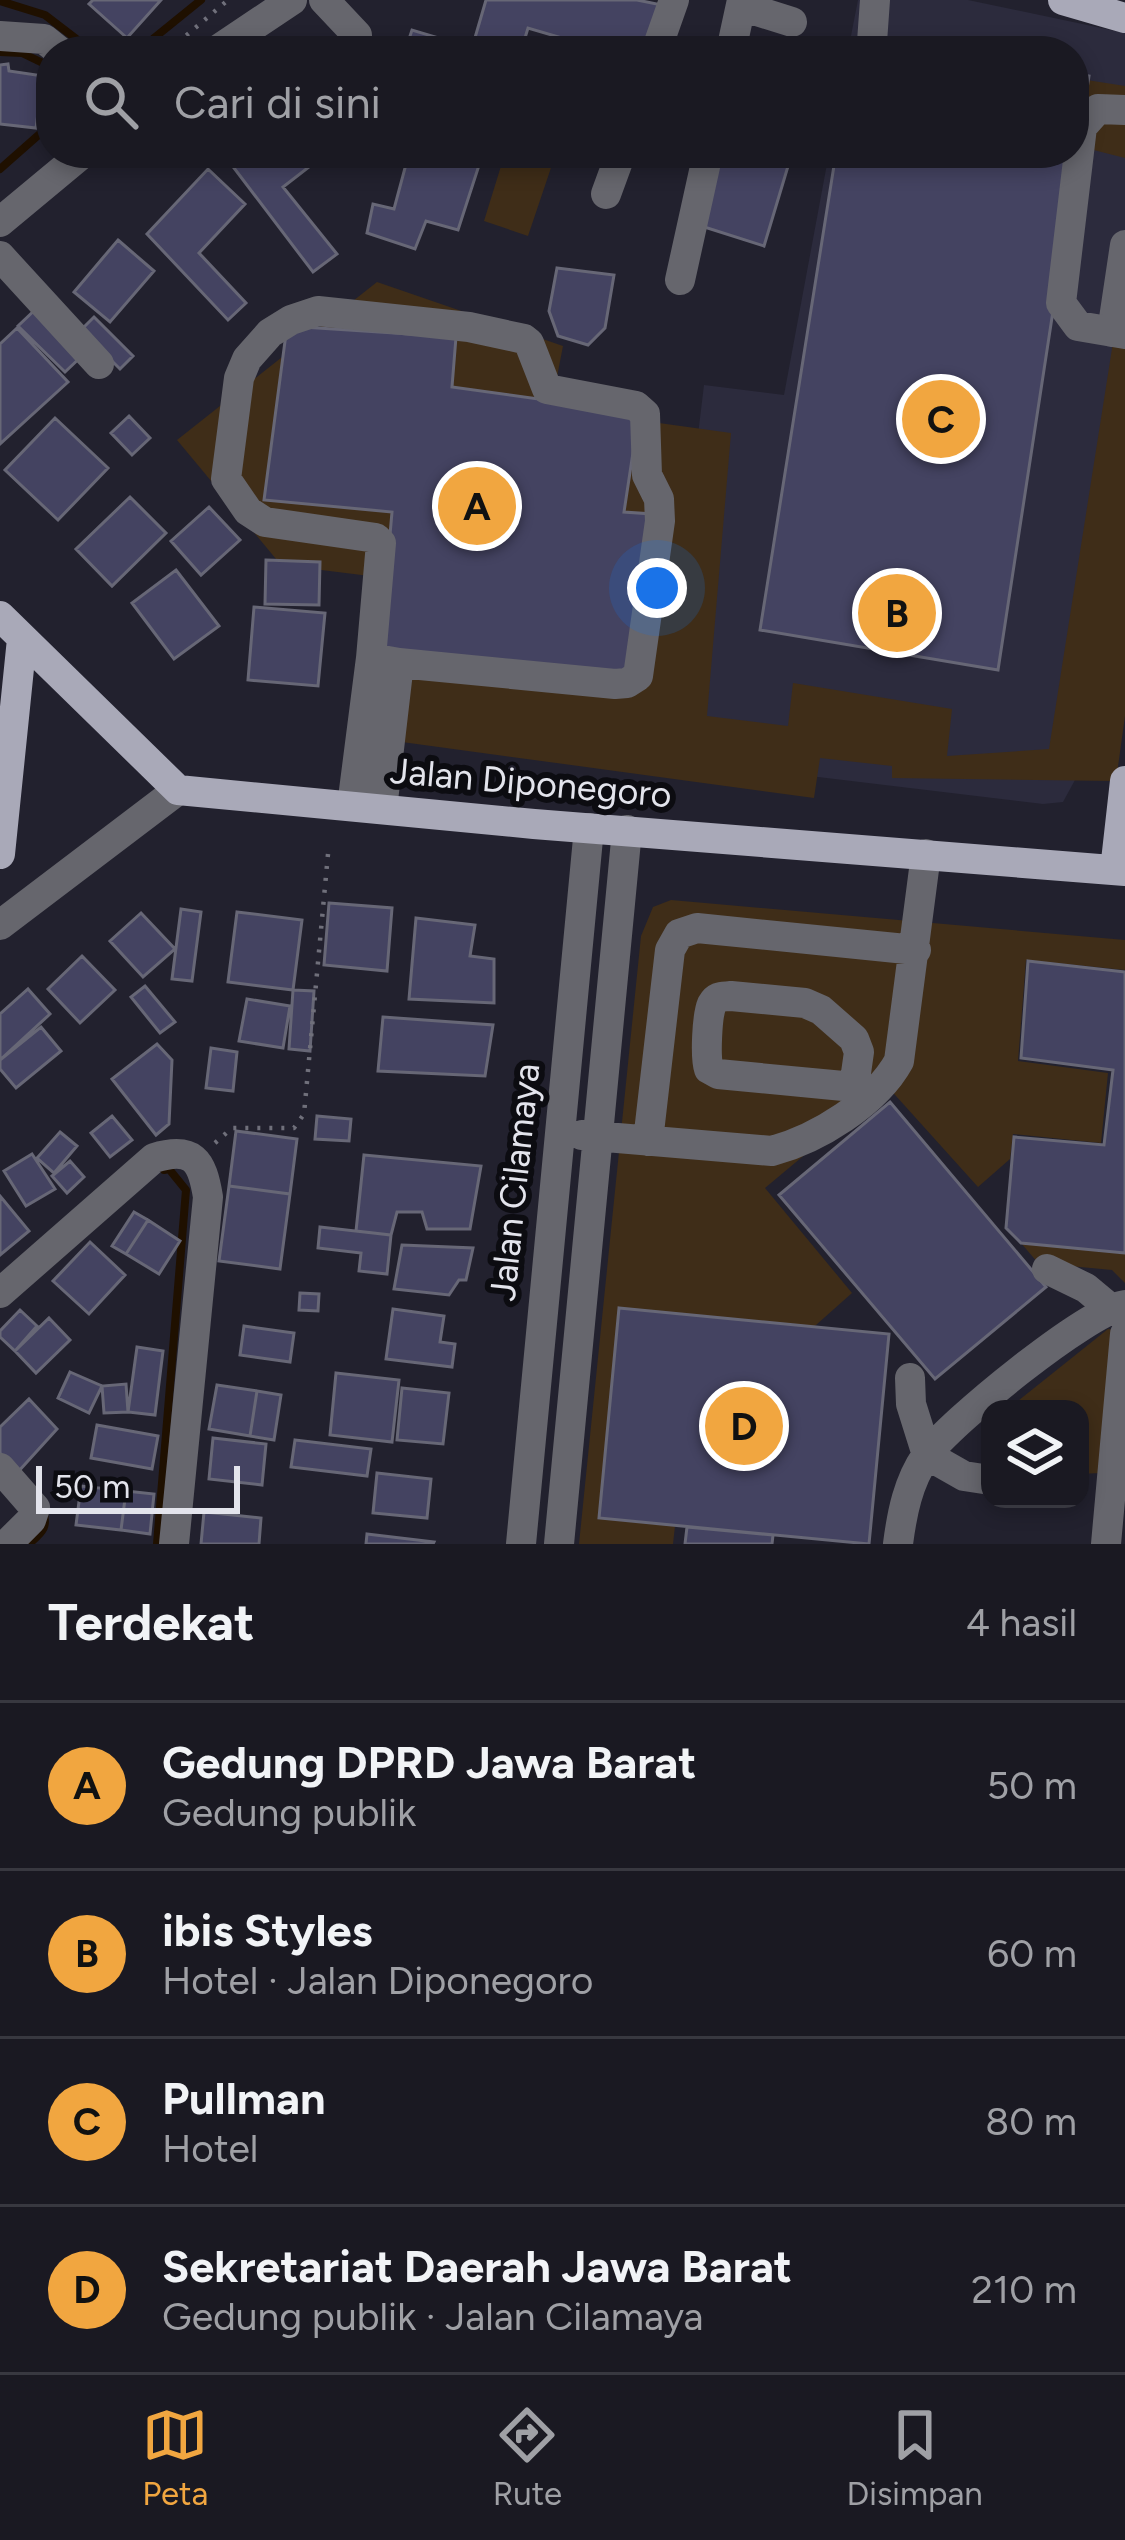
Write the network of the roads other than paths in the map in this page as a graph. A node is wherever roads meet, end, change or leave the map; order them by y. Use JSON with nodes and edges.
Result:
{"nodes":[{"id":1,"x":292,"y":0,"type":"edge"},
{"id":2,"x":324,"y":0,"type":"edge"},
{"id":3,"x":674,"y":0,"type":"edge"},
{"id":4,"x":875,"y":0,"type":"edge"},
{"id":5,"x":1063,"y":0,"type":"edge"},
{"id":6,"x":742,"y":3,"type":"edge"},
{"id":7,"x":1125,"y":18,"type":"edge"},
{"id":8,"x":792,"y":22,"type":"dead end"},
{"id":9,"x":0,"y":36,"type":"edge"},
{"id":10,"x":238,"y":36,"type":"edge"},
{"id":11,"x":357,"y":36,"type":"edge"},
{"id":12,"x":661,"y":36,"type":"edge"},
{"id":13,"x":734,"y":36,"type":"edge"},
{"id":14,"x":872,"y":36,"type":"edge"},
{"id":15,"x":36,"y":38,"type":"edge"},
{"id":16,"x":1125,"y":110,"type":"edge"},
{"id":17,"x":1089,"y":119,"type":"edge"},
{"id":18,"x":65,"y":168,"type":"edge"},
{"id":19,"x":615,"y":168,"type":"edge"},
{"id":20,"x":705,"y":168,"type":"edge"},
{"id":21,"x":1077,"y":168,"type":"edge"},
{"id":22,"x":606,"y":194,"type":"dead end"},
{"id":23,"x":0,"y":222,"type":"edge"},
{"id":24,"x":1125,"y":245,"type":"edge"},
{"id":25,"x":0,"y":256,"type":"edge"},
{"id":26,"x":680,"y":280,"type":"dead end"},
{"id":27,"x":1119,"y":333,"type":"edge"},
{"id":28,"x":99,"y":364,"type":"dead end"},
{"id":29,"x":0,"y":616,"type":"edge"},
{"id":30,"x":22,"y":639,"type":"junction"},
{"id":31,"x":385,"y":661,"type":"junction"},
{"id":32,"x":1125,"y":781,"type":"edge"},
{"id":33,"x":178,"y":790,"type":"junction"},
{"id":34,"x":367,"y":807,"type":"junction"},
{"id":35,"x":590,"y":828,"type":"junction"},
{"id":36,"x":627,"y":830,"type":"junction"},
{"id":37,"x":0,"y":854,"type":"edge"},
{"id":38,"x":926,"y":854,"type":"junction"},
{"id":39,"x":1120,"y":871,"type":"edge"},
{"id":40,"x":0,"y":925,"type":"edge"},
{"id":41,"x":916,"y":950,"type":"junction"},
{"id":42,"x":859,"y":1094,"type":"junction"},
{"id":43,"x":558,"y":1133,"type":"junction"},
{"id":44,"x":597,"y":1137,"type":"junction"},
{"id":45,"x":648,"y":1141,"type":"junction"},
{"id":46,"x":1047,"y":1269,"type":"dead end"},
{"id":47,"x":0,"y":1293,"type":"edge"},
{"id":48,"x":1120,"y":1316,"type":"edge"},
{"id":49,"x":910,"y":1378,"type":"dead end"},
{"id":50,"x":927,"y":1455,"type":"junction"},
{"id":51,"x":0,"y":1468,"type":"edge"},
{"id":52,"x":981,"y":1479,"type":"edge"},
{"id":53,"x":1095,"y":1494,"type":"edge"},
{"id":54,"x":521,"y":1536,"type":"edge"},
{"id":55,"x":560,"y":1539,"type":"edge"},
{"id":56,"x":7,"y":1544,"type":"edge"},
{"id":57,"x":174,"y":1544,"type":"edge"},
{"id":58,"x":898,"y":1544,"type":"edge"},
{"id":59,"x":1106,"y":1544,"type":"edge"}],
"edges":[{"from":1,"to":10,"type":"street"},
{"from":2,"to":11,"type":"street"},
{"from":3,"to":12,"type":"street"},
{"from":4,"to":14,"type":"street"},
{"from":5,"to":7,"type":"main road"},
{"from":6,"to":8,"type":"street"},
{"from":6,"to":13,"type":"street"},
{"from":9,"to":15,"type":"street"},
{"from":16,"to":17,"type":"street"},
{"from":18,"to":23,"type":"street"},
{"from":19,"to":22,"type":"street"},
{"from":20,"to":26,"type":"street"},
{"from":21,"to":27,"type":"street"},
{"from":24,"to":27,"type":"street"},
{"from":25,"to":28,"type":"street"},
{"from":29,"to":30,"type":"main road"},
{"from":30,"to":33,"type":"main road"},
{"from":30,"to":37,"type":"main road"},
{"from":31,"to":31,"type":"street"},
{"from":31,"to":34,"type":"street"},
{"from":32,"to":39,"type":"main road"},
{"from":33,"to":34,"type":"main road","name":"Jalan Diponegoro"},
{"from":33,"to":40,"type":"street"},
{"from":34,"to":35,"type":"main road","name":"Jalan Diponegoro"},
{"from":35,"to":36,"type":"main road","name":"Jalan Diponegoro"},
{"from":35,"to":43,"type":"street","name":"Jalan Cilamaya"},
{"from":36,"to":38,"type":"main road","name":"Jalan Diponegoro"},
{"from":36,"to":44,"type":"street"},
{"from":38,"to":39,"type":"main road","name":"Jalan Diponegoro"},
{"from":38,"to":41,"type":"street"},
{"from":41,"to":42,"type":"street"},
{"from":41,"to":45,"type":"street"},
{"from":42,"to":42,"type":"street"},
{"from":42,"to":45,"type":"street"},
{"from":43,"to":44,"type":"street"},
{"from":43,"to":54,"type":"street","name":"Jalan Cilamaya"},
{"from":44,"to":45,"type":"street"},
{"from":44,"to":55,"type":"street"},
{"from":46,"to":48,"type":"street"},
{"from":47,"to":57,"type":"street"},
{"from":48,"to":50,"type":"street"},
{"from":48,"to":53,"type":"street"},
{"from":49,"to":50,"type":"street"},
{"from":50,"to":52,"type":"street"},
{"from":50,"to":58,"type":"street"},
{"from":51,"to":56,"type":"street"},
{"from":53,"to":59,"type":"street"},
{"from":54,"to":55,"type":"street"}]}
